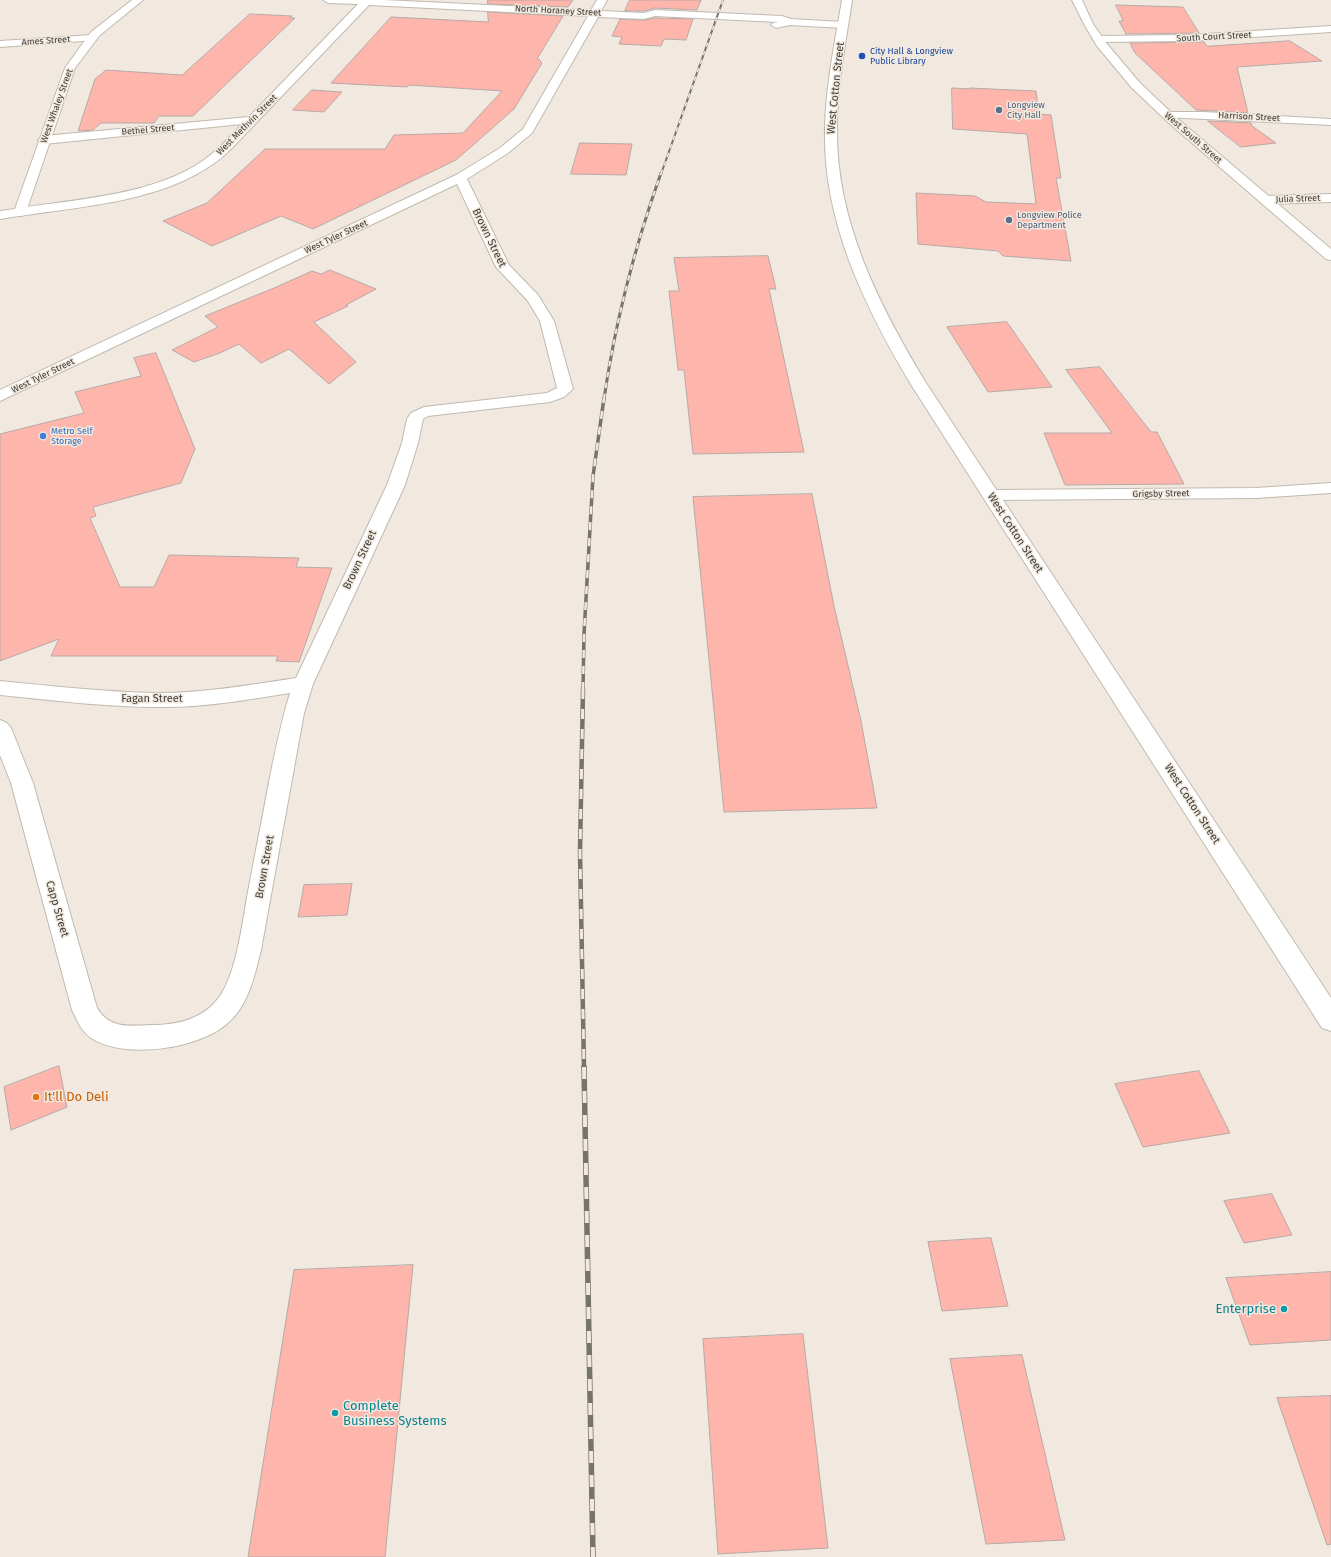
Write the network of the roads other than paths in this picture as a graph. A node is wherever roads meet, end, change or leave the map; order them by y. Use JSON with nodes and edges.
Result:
{"nodes":[{"id":1,"x":138,"y":0,"type":"edge"},
{"id":2,"x":328,"y":0,"type":"edge"},
{"id":3,"x":602,"y":0,"type":"edge"},
{"id":4,"x":847,"y":0,"type":"edge"},
{"id":5,"x":1077,"y":0,"type":"edge"},
{"id":6,"x":367,"y":1,"type":"edge"},
{"id":7,"x":595,"y":13,"type":"junction"},
{"id":8,"x":843,"y":25,"type":"junction"},
{"id":9,"x":1331,"y":29,"type":"edge"},
{"id":10,"x":92,"y":38,"type":"junction"},
{"id":11,"x":1097,"y":38,"type":"junction"},
{"id":12,"x":0,"y":44,"type":"edge"},
{"id":13,"x":1167,"y":115,"type":"junction"},
{"id":14,"x":252,"y":120,"type":"junction"},
{"id":15,"x":1331,"y":122,"type":"edge"},
{"id":16,"x":44,"y":140,"type":"junction"},
{"id":17,"x":460,"y":178,"type":"junction"},
{"id":18,"x":1331,"y":198,"type":"edge"},
{"id":19,"x":1266,"y":200,"type":"junction"},
{"id":20,"x":20,"y":212,"type":"junction"},
{"id":21,"x":0,"y":215,"type":"edge"},
{"id":22,"x":1331,"y":256,"type":"edge"},
{"id":23,"x":0,"y":396,"type":"edge"},
{"id":24,"x":1331,"y":488,"type":"edge"},
{"id":25,"x":991,"y":495,"type":"junction"},
{"id":26,"x":303,"y":684,"type":"junction"},
{"id":27,"x":0,"y":688,"type":"edge"},
{"id":28,"x":0,"y":728,"type":"edge"},
{"id":29,"x":1331,"y":1020,"type":"edge"},
{"id":30,"x":159,"y":1038,"type":"joint"}],
"edges":[{"from":1,"to":10,"type":"street","name":"West Whaley Street"},
{"from":2,"to":6,"type":"street","name":"North Horaney Street"},
{"from":3,"to":7,"type":"street","name":"West Tyler Street"},
{"from":4,"to":8,"type":"street","name":"West Cotton Street"},
{"from":5,"to":11,"type":"street","name":"West South Street"},
{"from":6,"to":7,"type":"street","name":"North Horaney Street"},
{"from":6,"to":14,"type":"street","name":"West Methvin Street"},
{"from":7,"to":8,"type":"street","name":"North Horaney Street"},
{"from":7,"to":17,"type":"street","name":"West Tyler Street"},
{"from":8,"to":25,"type":"street","name":"West Cotton Street"},
{"from":9,"to":11,"type":"street","name":"South Court Street"},
{"from":10,"to":12,"type":"street","name":"Ames Street"},
{"from":10,"to":16,"type":"street","name":"West Whaley Street"},
{"from":11,"to":13,"type":"street","name":"West South Street"},
{"from":13,"to":15,"type":"street","name":"Harrison Street"},
{"from":13,"to":19,"type":"street","name":"West South Street"},
{"from":14,"to":16,"type":"street","name":"Bethel Street"},
{"from":14,"to":20,"type":"street","name":"West Methvin Street"},
{"from":16,"to":20,"type":"street","name":"West Whaley Street"},
{"from":17,"to":23,"type":"street","name":"West Tyler Street"},
{"from":17,"to":26,"type":"street","name":"Brown Street"},
{"from":18,"to":19,"type":"street","name":"Julia Street"},
{"from":19,"to":22,"type":"street","name":"West South Street"},
{"from":20,"to":21,"type":"street","name":"West Methvin Street"},
{"from":24,"to":25,"type":"street","name":"Grigsby Street"},
{"from":25,"to":29,"type":"street","name":"West Cotton Street"},
{"from":26,"to":27,"type":"street","name":"Fagan Street"},
{"from":26,"to":30,"type":"street","name":"Brown Street"},
{"from":28,"to":30,"type":"street","name":"Capp Street"}]}
